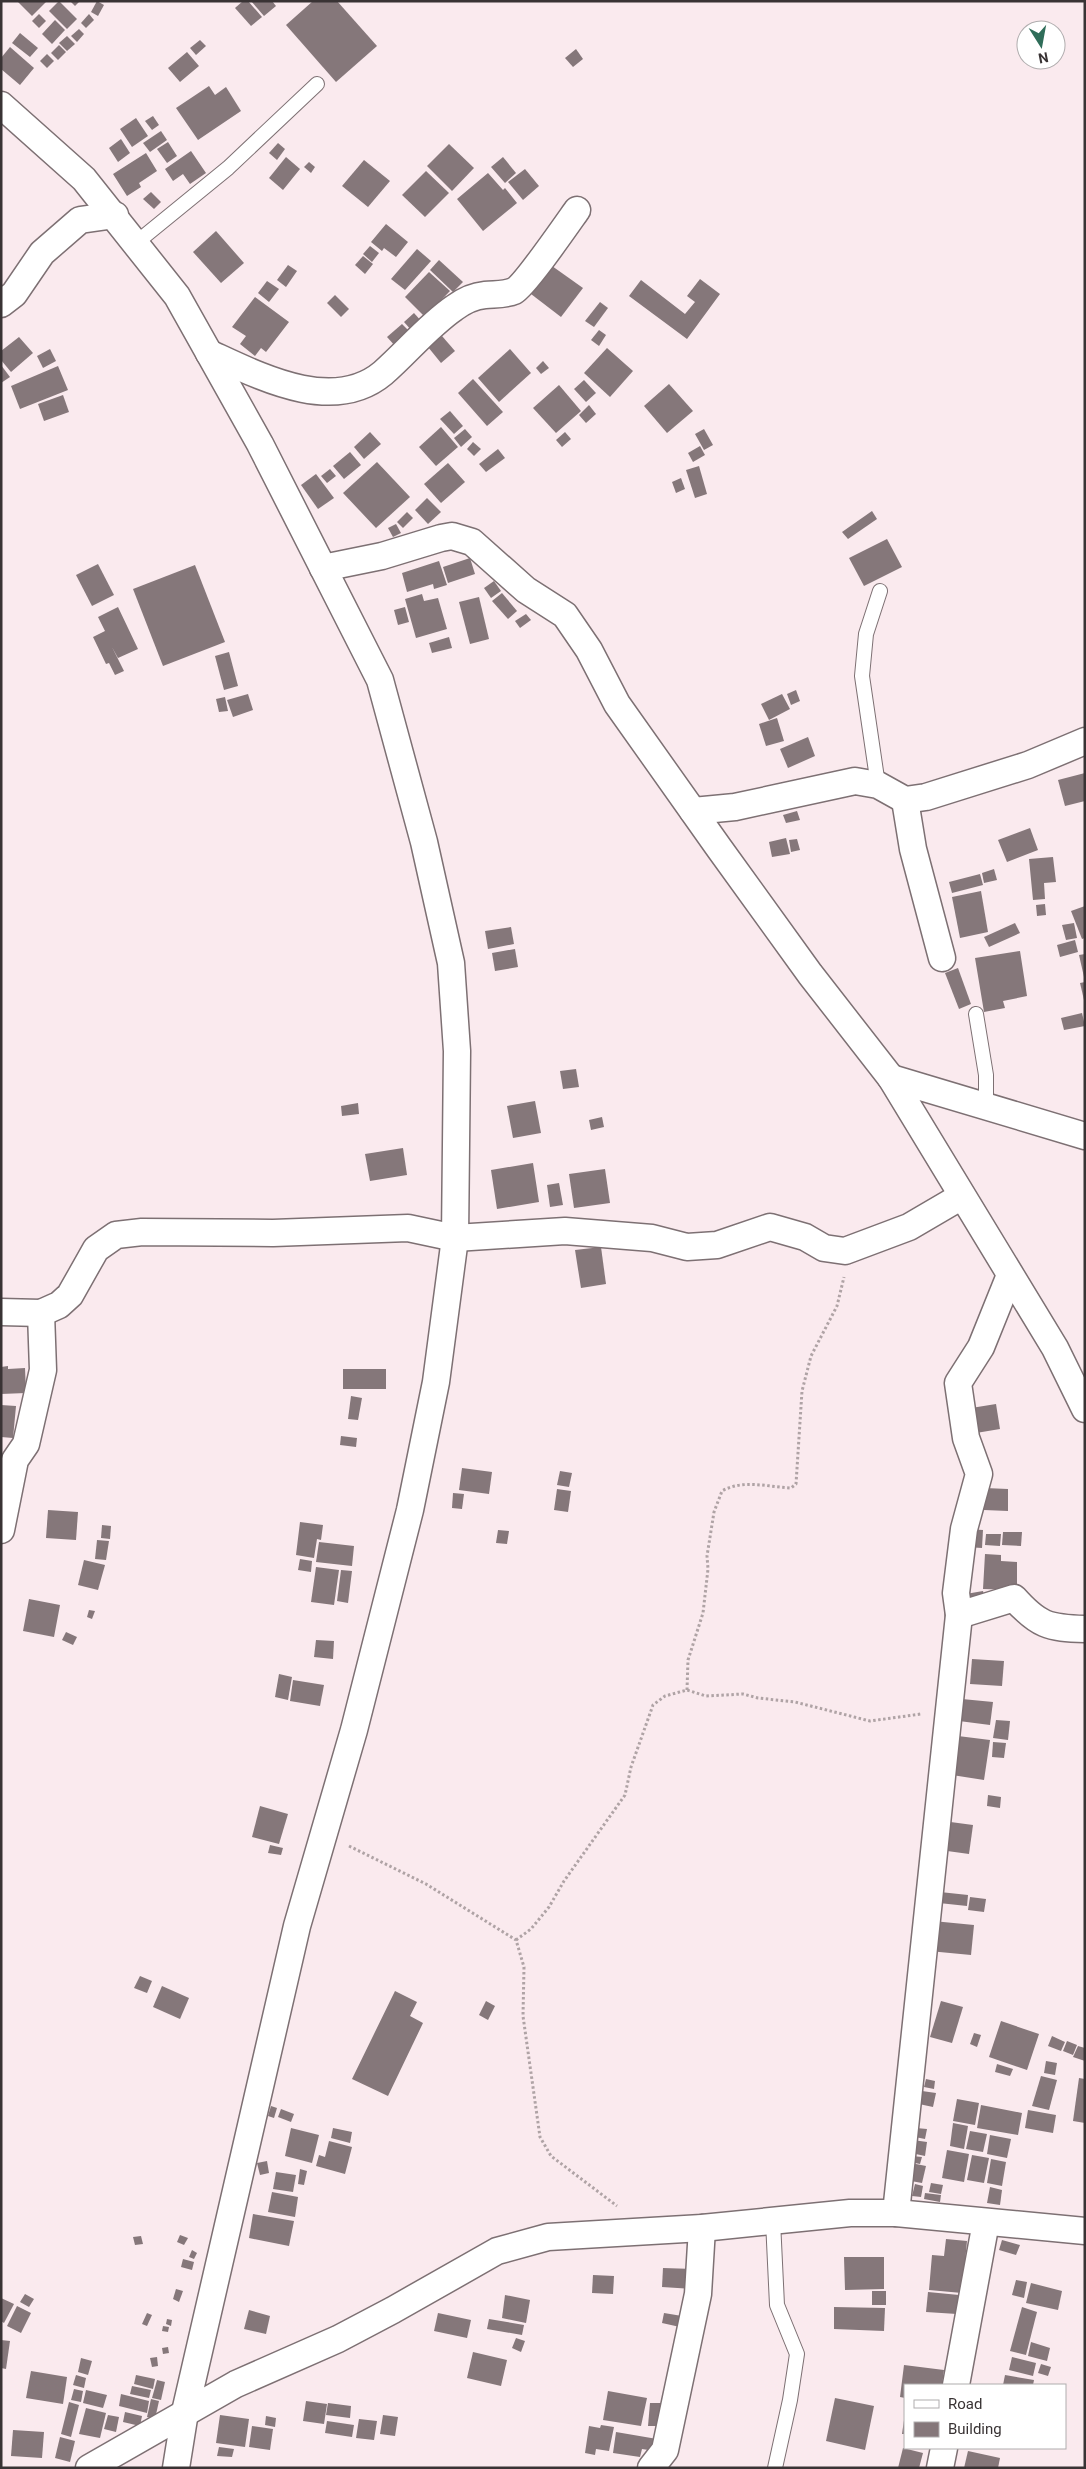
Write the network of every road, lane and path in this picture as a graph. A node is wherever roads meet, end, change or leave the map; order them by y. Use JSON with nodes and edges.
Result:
{"nodes":[{"id":1,"x":317,"y":84,"type":"dead end"},
{"id":2,"x":1,"y":106,"type":"edge"},
{"id":3,"x":577,"y":210,"type":"dead end"},
{"id":4,"x":115,"y":215,"type":"junction"},
{"id":5,"x":136,"y":243,"type":"junction"},
{"id":6,"x":1,"y":304,"type":"edge"},
{"id":7,"x":209,"y":353,"type":"junction"},
{"id":8,"x":323,"y":568,"type":"junction"},
{"id":9,"x":880,"y":591,"type":"dead end"},
{"id":10,"x":1085,"y":741,"type":"edge"},
{"id":11,"x":878,"y":785,"type":"junction"},
{"id":12,"x":905,"y":800,"type":"junction"},
{"id":13,"x":693,"y":811,"type":"junction"},
{"id":14,"x":942,"y":958,"type":"dead end"},
{"id":15,"x":976,"y":1014,"type":"dead end"},
{"id":16,"x":890,"y":1078,"type":"junction"},
{"id":17,"x":986,"y":1107,"type":"junction"},
{"id":18,"x":1085,"y":1136,"type":"edge"},
{"id":19,"x":962,"y":1196,"type":"junction"},
{"id":20,"x":455,"y":1238,"type":"junction"},
{"id":21,"x":845,"y":1251,"type":"junction"},
{"id":22,"x":1010,"y":1275,"type":"junction"},
{"id":23,"x":1,"y":1312,"type":"edge"},
{"id":24,"x":41,"y":1312,"type":"junction"},
{"id":25,"x":1085,"y":1409,"type":"edge"},
{"id":26,"x":8,"y":1458,"type":"edge"},
{"id":27,"x":1,"y":1530,"type":"edge"},
{"id":28,"x":959,"y":1615,"type":"junction"},
{"id":29,"x":1085,"y":1629,"type":"edge"},
{"id":30,"x":687,"y":1690,"type":"junction"},
{"id":31,"x":950,"y":1704,"type":"junction"},
{"id":32,"x":322,"y":1836,"type":"junction"},
{"id":33,"x":516,"y":1940,"type":"junction"},
{"id":34,"x":896,"y":2213,"type":"junction"},
{"id":35,"x":773,"y":2221,"type":"junction"},
{"id":36,"x":986,"y":2222,"type":"junction"},
{"id":37,"x":702,"y":2228,"type":"junction"},
{"id":38,"x":638,"y":2230,"type":"junction"},
{"id":39,"x":1085,"y":2231,"type":"edge"},
{"id":40,"x":956,"y":2384,"type":"edge"},
{"id":41,"x":185,"y":2412,"type":"junction"},
{"id":42,"x":944,"y":2449,"type":"edge"},
{"id":43,"x":89,"y":2468,"type":"edge"},
{"id":44,"x":176,"y":2468,"type":"edge"},
{"id":45,"x":651,"y":2468,"type":"edge"},
{"id":46,"x":775,"y":2468,"type":"edge"},
{"id":47,"x":940,"y":2468,"type":"edge"}],
"edges":[{"from":1,"to":5,"type":"lane"},
{"from":2,"to":4,"type":"street"},
{"from":3,"to":7,"type":"street"},
{"from":4,"to":5,"type":"street"},
{"from":4,"to":6,"type":"street"},
{"from":5,"to":7,"type":"street"},
{"from":7,"to":8,"type":"street"},
{"from":8,"to":13,"type":"street"},
{"from":8,"to":20,"type":"street"},
{"from":9,"to":11,"type":"lane"},
{"from":10,"to":12,"type":"street"},
{"from":11,"to":12,"type":"street"},
{"from":11,"to":13,"type":"street"},
{"from":12,"to":14,"type":"street"},
{"from":13,"to":16,"type":"street"},
{"from":15,"to":17,"type":"lane"},
{"from":16,"to":17,"type":"street"},
{"from":16,"to":19,"type":"street"},
{"from":17,"to":18,"type":"street"},
{"from":19,"to":21,"type":"street"},
{"from":19,"to":22,"type":"street"},
{"from":20,"to":21,"type":"street"},
{"from":20,"to":24,"type":"street"},
{"from":20,"to":32,"type":"street"},
{"from":21,"to":30,"type":"path"},
{"from":22,"to":25,"type":"street"},
{"from":22,"to":28,"type":"street"},
{"from":23,"to":24,"type":"street"},
{"from":24,"to":26,"type":"street"},
{"from":26,"to":27,"type":"street"},
{"from":28,"to":29,"type":"street"},
{"from":28,"to":31,"type":"street"},
{"from":30,"to":31,"type":"path"},
{"from":30,"to":33,"type":"path"},
{"from":31,"to":34,"type":"street"},
{"from":32,"to":33,"type":"path"},
{"from":32,"to":41,"type":"street"},
{"from":33,"to":38,"type":"path"},
{"from":34,"to":35,"type":"street"},
{"from":34,"to":36,"type":"street"},
{"from":35,"to":37,"type":"street"},
{"from":35,"to":46,"type":"lane"},
{"from":36,"to":39,"type":"street"},
{"from":36,"to":40,"type":"street"},
{"from":37,"to":38,"type":"street"},
{"from":37,"to":45,"type":"street"},
{"from":38,"to":41,"type":"street"},
{"from":41,"to":43,"type":"street"},
{"from":41,"to":44,"type":"street"},
{"from":42,"to":47,"type":"street"}]}
